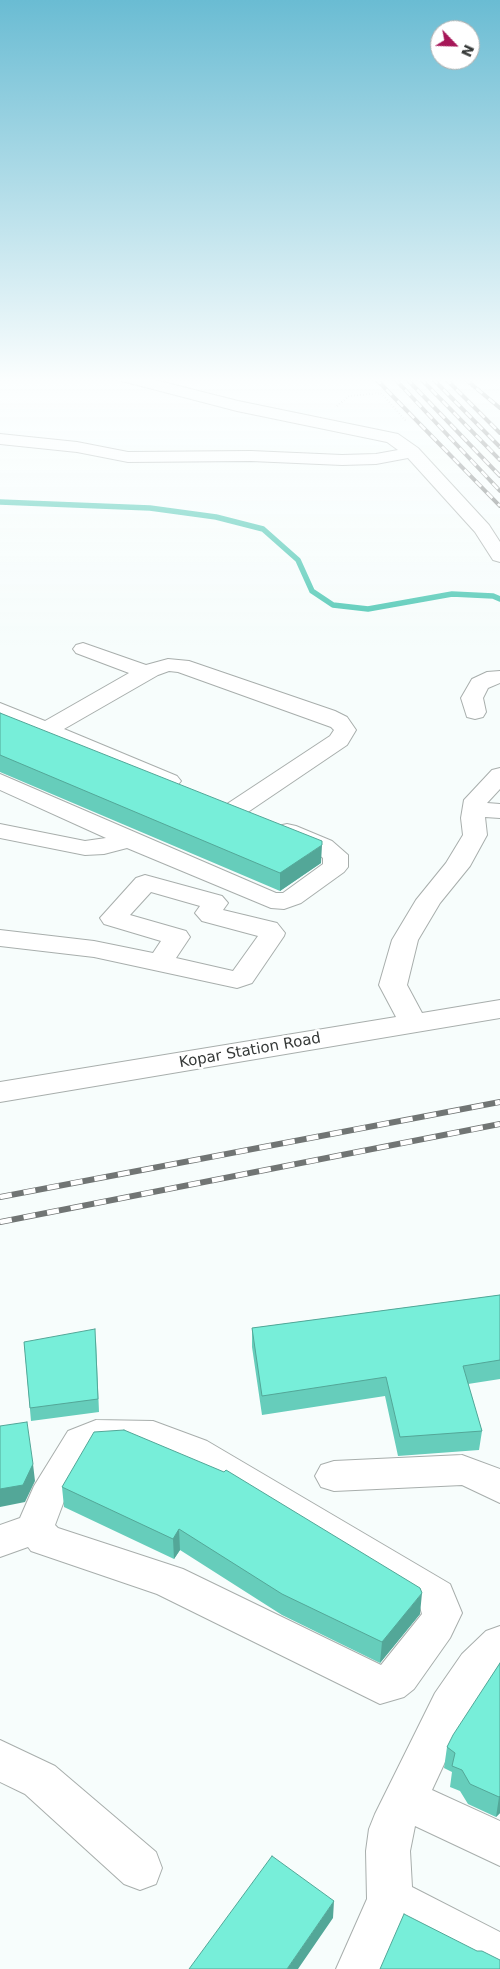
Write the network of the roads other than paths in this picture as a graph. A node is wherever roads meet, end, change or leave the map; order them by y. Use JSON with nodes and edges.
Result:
{"nodes":[{"id":1,"x":428,"y":470,"type":"edge"},
{"id":2,"x":500,"y":556,"type":"edge"},
{"id":3,"x":83,"y":649,"type":"dead end"},
{"id":4,"x":146,"y":672,"type":"junction"},
{"id":5,"x":500,"y":677,"type":"edge"},
{"id":6,"x":0,"y":710,"type":"edge"},
{"id":7,"x":475,"y":712,"type":"dead end"},
{"id":8,"x":46,"y":730,"type":"junction"},
{"id":9,"x":500,"y":775,"type":"edge"},
{"id":10,"x":0,"y":782,"type":"edge"},
{"id":11,"x":191,"y":790,"type":"edge"},
{"id":12,"x":487,"y":810,"type":"edge"},
{"id":13,"x":0,"y":832,"type":"edge"},
{"id":14,"x":128,"y":839,"type":"junction"},
{"id":15,"x":162,"y":932,"type":"junction"},
{"id":16,"x":0,"y":938,"type":"edge"},
{"id":17,"x":118,"y":954,"type":"junction"},
{"id":18,"x":160,"y":962,"type":"junction"},
{"id":19,"x":500,"y":1009,"type":"edge"},
{"id":20,"x":413,"y":1022,"type":"junction"},
{"id":21,"x":0,"y":1092,"type":"edge"},
{"id":22,"x":334,"y":1476,"type":"dead end"},
{"id":23,"x":500,"y":1488,"type":"edge"},
{"id":24,"x":17,"y":1535,"type":"edge"},
{"id":25,"x":500,"y":1644,"type":"edge"},
{"id":26,"x":0,"y":1760,"type":"edge"},
{"id":27,"x":407,"y":1800,"type":"junction"},
{"id":28,"x":500,"y":1844,"type":"edge"},
{"id":29,"x":140,"y":1868,"type":"dead end"},
{"id":30,"x":390,"y":1900,"type":"junction"},
{"id":31,"x":500,"y":1957,"type":"edge"},
{"id":32,"x":359,"y":1969,"type":"edge"}],
"edges":[{"from":1,"to":2,"type":"street"},
{"from":3,"to":4,"type":"street"},
{"from":4,"to":8,"type":"street"},
{"from":4,"to":14,"type":"street"},
{"from":5,"to":7,"type":"street"},
{"from":6,"to":8,"type":"street"},
{"from":8,"to":11,"type":"street"},
{"from":9,"to":12,"type":"street"},
{"from":10,"to":14,"type":"street"},
{"from":12,"to":20,"type":"street"},
{"from":13,"to":14,"type":"street"},
{"from":15,"to":17,"type":"street"},
{"from":15,"to":18,"type":"street"},
{"from":15,"to":18,"type":"street"},
{"from":16,"to":17,"type":"street"},
{"from":17,"to":18,"type":"street"},
{"from":19,"to":20,"type":"street","name":"Kopar Station Road"},
{"from":20,"to":21,"type":"street","name":"Kopar Station Road"},
{"from":22,"to":23,"type":"street"},
{"from":24,"to":24,"type":"street"},
{"from":25,"to":27,"type":"street"},
{"from":26,"to":29,"type":"street"},
{"from":27,"to":28,"type":"street"},
{"from":27,"to":30,"type":"street"},
{"from":30,"to":31,"type":"street"},
{"from":30,"to":32,"type":"street"}]}
